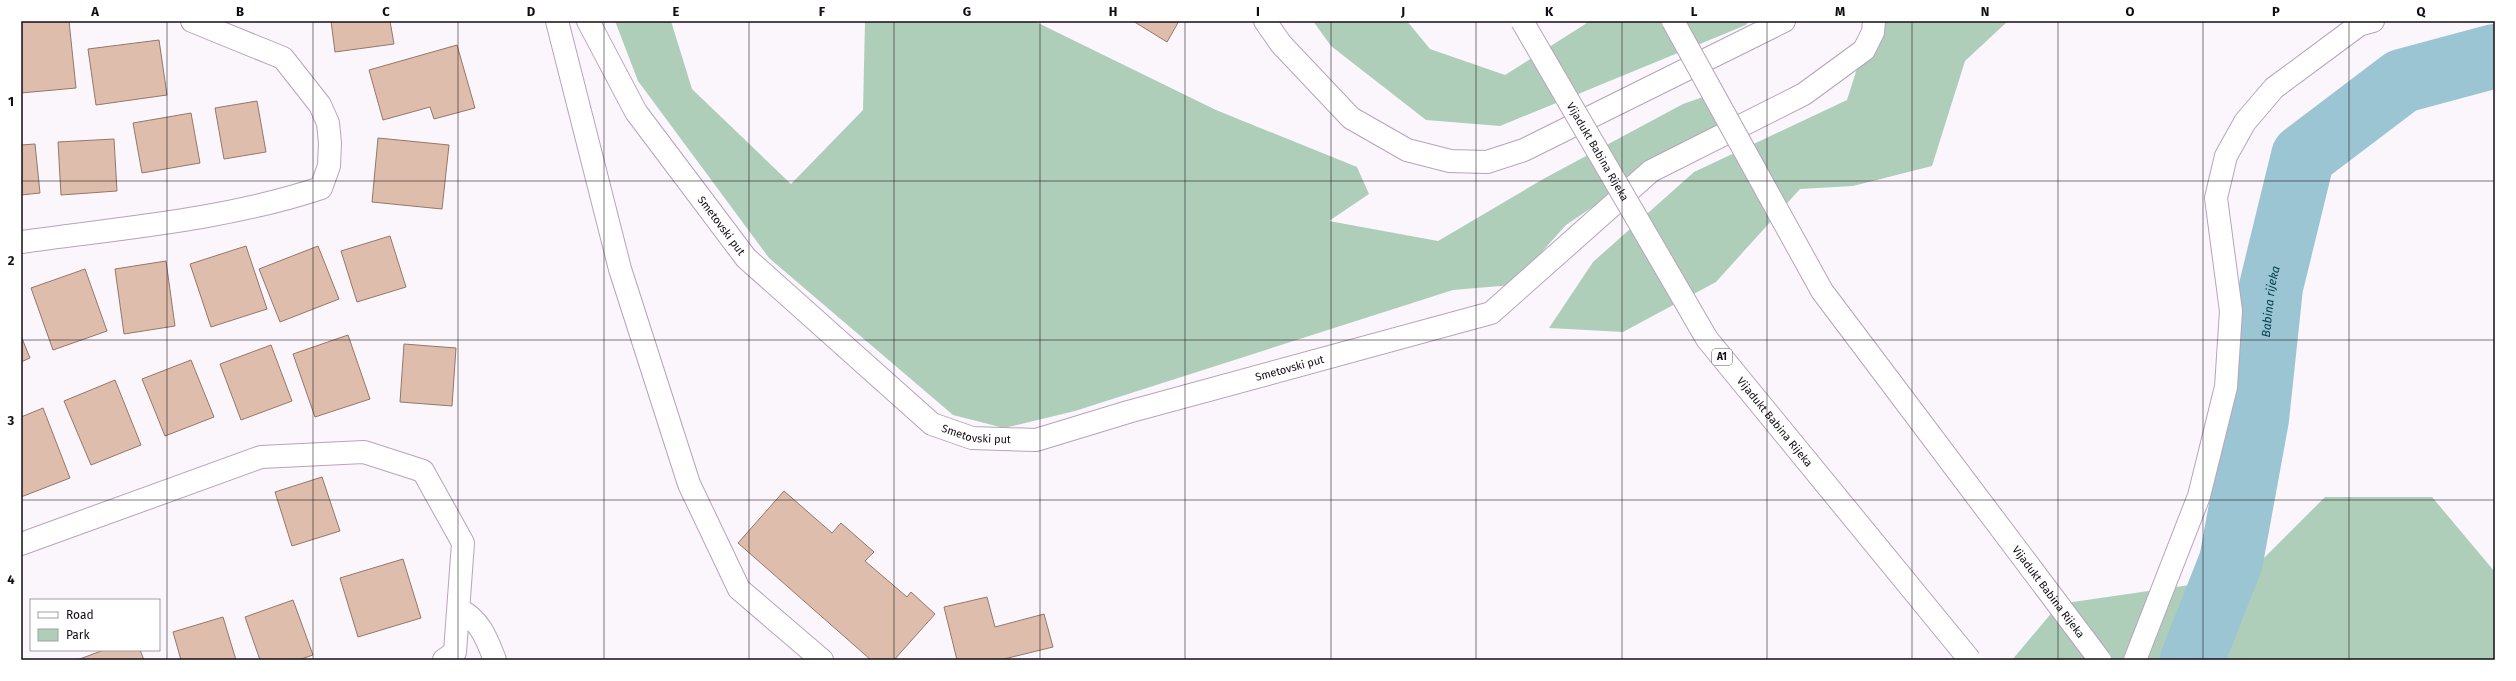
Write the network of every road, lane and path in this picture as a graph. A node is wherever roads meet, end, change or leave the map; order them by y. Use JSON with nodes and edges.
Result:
{"nodes":[{"id":1,"x":192,"y":21,"type":"edge"},
{"id":2,"x":557,"y":21,"type":"edge"},
{"id":3,"x":588,"y":21,"type":"edge"},
{"id":4,"x":1265,"y":21,"type":"edge"},
{"id":5,"x":1522,"y":21,"type":"edge"},
{"id":6,"x":1673,"y":21,"type":"edge"},
{"id":7,"x":1784,"y":21,"type":"edge"},
{"id":8,"x":1874,"y":21,"type":"edge"},
{"id":9,"x":2373,"y":21,"type":"edge"},
{"id":10,"x":21,"y":242,"type":"edge"},
{"id":11,"x":21,"y":544,"type":"edge"},
{"id":12,"x":460,"y":610,"type":"junction"},
{"id":13,"x":452,"y":657,"type":"edge"},
{"id":14,"x":495,"y":660,"type":"edge"},
{"id":15,"x":822,"y":660,"type":"edge"},
{"id":16,"x":1970,"y":660,"type":"edge"},
{"id":17,"x":2100,"y":660,"type":"edge"},
{"id":18,"x":2135,"y":660,"type":"edge"}],
"edges":[{"from":1,"to":10,"type":"main road"},
{"from":2,"to":15,"type":"main road"},
{"from":3,"to":8,"type":"main road","name":"Smetovski put"},
{"from":4,"to":7,"type":"main road"},
{"from":5,"to":16,"type":"main road","name":"Vijadukt Babina Rijeka","number":"A1","bridge":true},
{"from":6,"to":17,"type":"main road","name":"Vijadukt Babina Rijeka","bridge":true},
{"from":9,"to":18,"type":"main road"},
{"from":11,"to":12,"type":"main road"},
{"from":12,"to":13,"type":"main road"},
{"from":12,"to":14,"type":"main road"}]}
